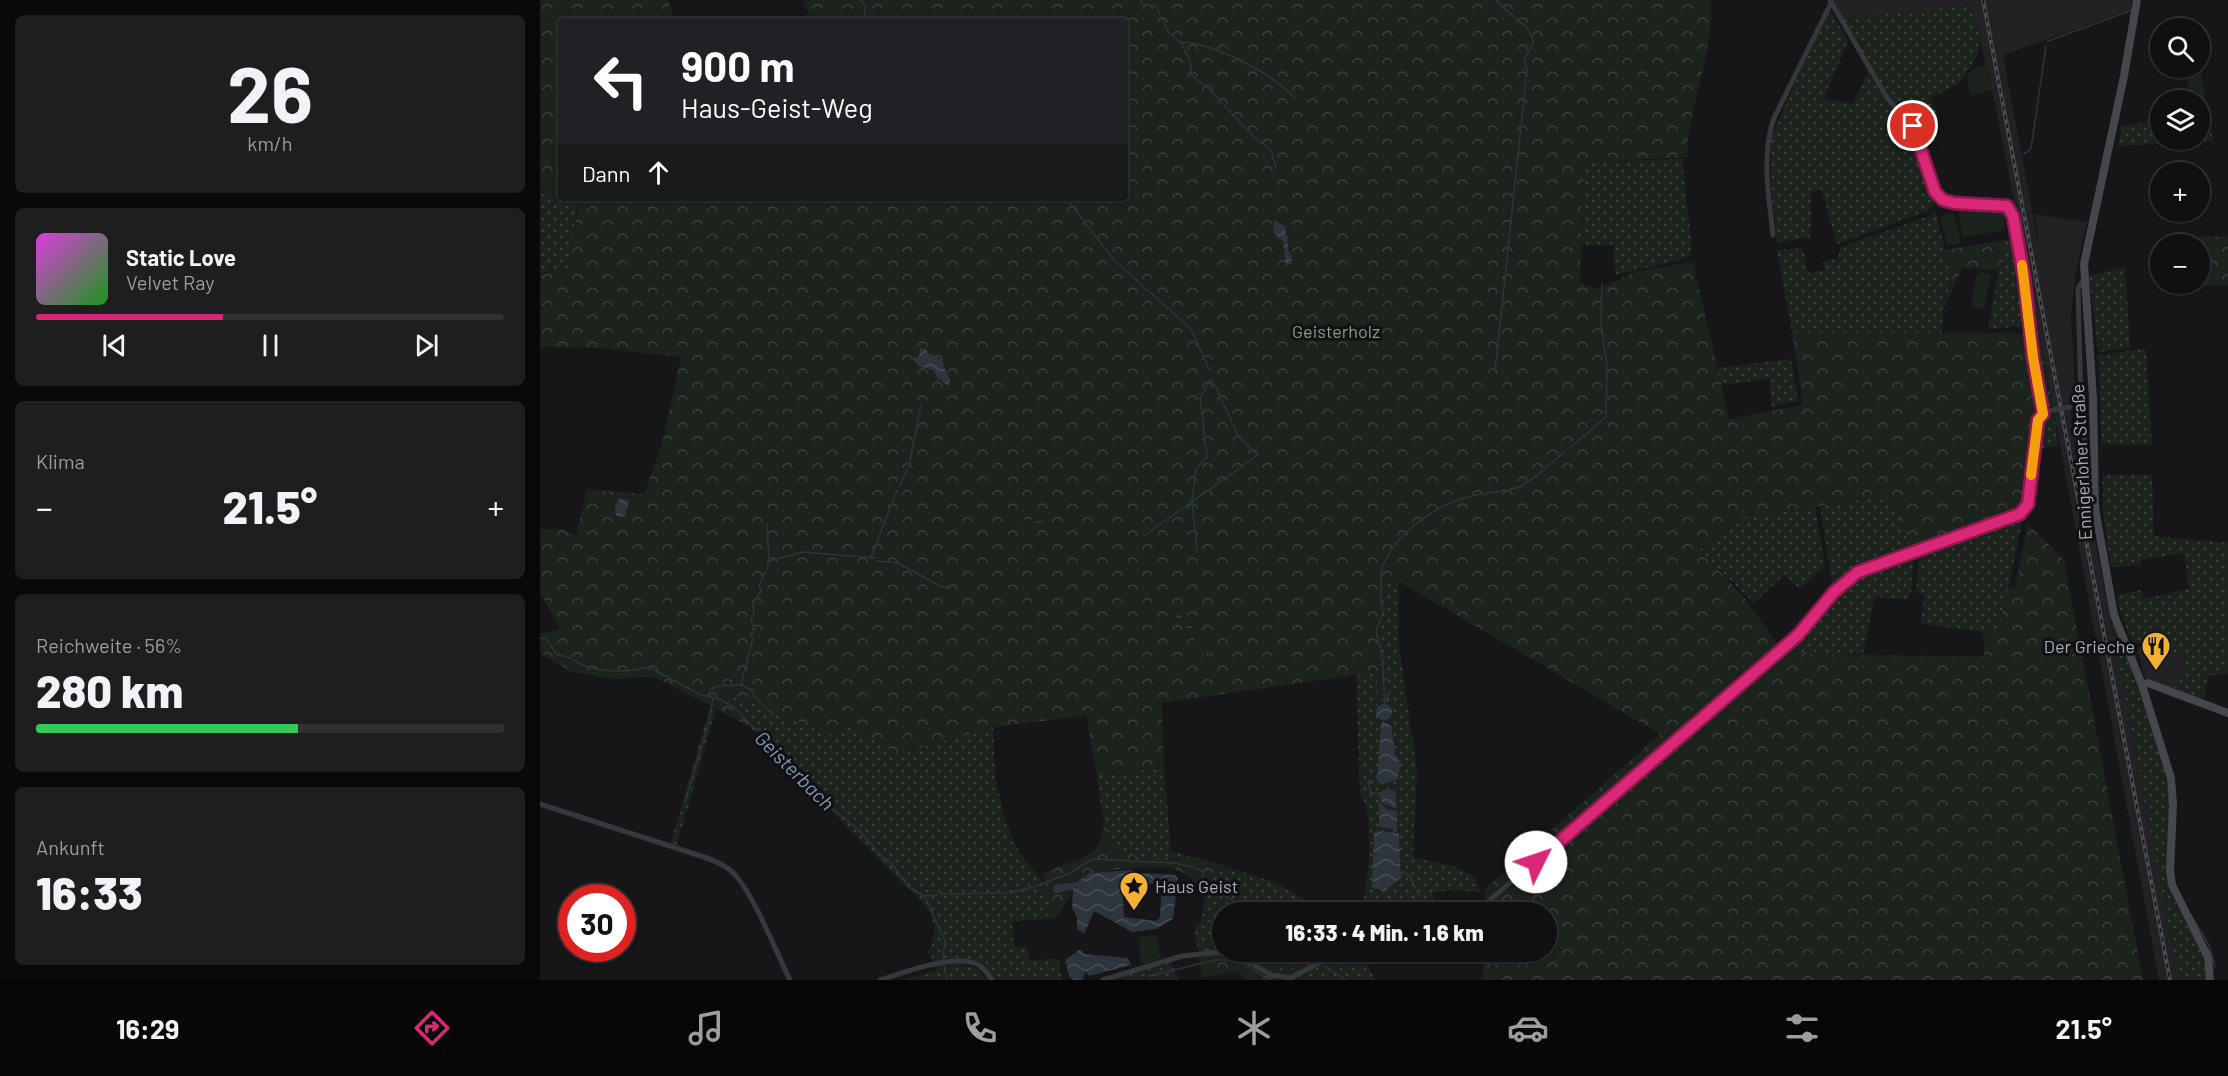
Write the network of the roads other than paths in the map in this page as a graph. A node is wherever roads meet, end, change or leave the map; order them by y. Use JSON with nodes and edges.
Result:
{"nodes":[{"id":1,"x":2137,"y":0,"type":"edge"},
{"id":2,"x":1831,"y":1,"type":"edge"},
{"id":3,"x":1773,"y":235,"type":"dead end"},
{"id":4,"x":2084,"y":280,"type":"junction"},
{"id":5,"x":2081,"y":405,"type":"junction"},
{"id":6,"x":2043,"y":414,"type":"junction"},
{"id":7,"x":2096,"y":508,"type":"junction"},
{"id":8,"x":2142,"y":685,"type":"junction"},
{"id":9,"x":2228,"y":713,"type":"edge"},
{"id":10,"x":540,"y":804,"type":"edge"},
{"id":11,"x":1488,"y":902,"type":"edge"},
{"id":12,"x":1321,"y":962,"type":"edge"},
{"id":13,"x":1291,"y":979,"type":"edge"},
{"id":14,"x":790,"y":980,"type":"edge"},
{"id":15,"x":880,"y":980,"type":"edge"},
{"id":16,"x":992,"y":980,"type":"edge"},
{"id":17,"x":1103,"y":980,"type":"edge"},
{"id":18,"x":2210,"y":980,"type":"edge"}],
"edges":[{"from":1,"to":4,"type":"main road","name":"Ennigerloher Straße"},
{"from":2,"to":3,"type":"street"},
{"from":2,"to":6,"type":"street"},
{"from":4,"to":5,"type":"street"},
{"from":4,"to":7,"type":"main road","name":"Ennigerloher Straße"},
{"from":5,"to":6,"type":"street","bridge":true},
{"from":5,"to":7,"type":"street"},
{"from":6,"to":11,"type":"street"},
{"from":7,"to":8,"type":"main road","name":"Ennigerloher Straße"},
{"from":8,"to":9,"type":"main road"},
{"from":8,"to":18,"type":"main road","name":"Ennigerloher Straße"},
{"from":10,"to":14,"type":"street"},
{"from":12,"to":13,"type":"street"},
{"from":13,"to":17,"type":"street"},
{"from":15,"to":16,"type":"street"}]}
